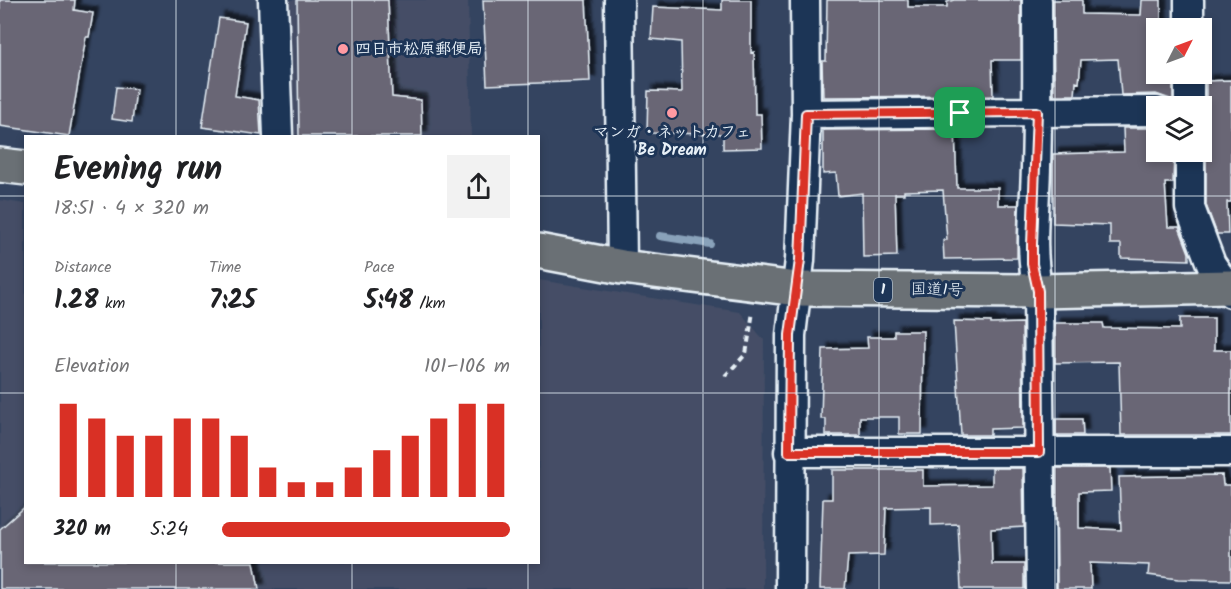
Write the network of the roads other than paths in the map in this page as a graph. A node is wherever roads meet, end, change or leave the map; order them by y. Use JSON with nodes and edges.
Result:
{"nodes":[{"id":1,"x":273,"y":0,"type":"edge"},
{"id":2,"x":619,"y":0,"type":"edge"},
{"id":3,"x":805,"y":0,"type":"edge"},
{"id":4,"x":1037,"y":0,"type":"edge"},
{"id":5,"x":1189,"y":0,"type":"edge"},
{"id":6,"x":1189,"y":18,"type":"edge"},
{"id":7,"x":1146,"y":111,"type":"edge"},
{"id":8,"x":1037,"y":112,"type":"junction"},
{"id":9,"x":806,"y":114,"type":"junction"},
{"id":10,"x":278,"y":135,"type":"edge"},
{"id":11,"x":1190,"y":162,"type":"edge"},
{"id":12,"x":0,"y":165,"type":"edge"},
{"id":13,"x":24,"y":168,"type":"edge"},
{"id":14,"x":540,"y":251,"type":"edge"},
{"id":15,"x":622,"y":267,"type":"junction"},
{"id":16,"x":797,"y":289,"type":"junction"},
{"id":17,"x":1230,"y":289,"type":"edge"},
{"id":18,"x":1038,"y":291,"type":"junction"},
{"id":19,"x":789,"y":452,"type":"junction"},
{"id":20,"x":1039,"y":452,"type":"junction"},
{"id":21,"x":1231,"y":452,"type":"edge"},
{"id":22,"x":790,"y":589,"type":"edge"},
{"id":23,"x":1041,"y":589,"type":"edge"}],
"edges":[{"from":1,"to":10,"type":"street"},
{"from":2,"to":15,"type":"street"},
{"from":3,"to":9,"type":"street"},
{"from":4,"to":8,"type":"street"},
{"from":5,"to":6,"type":"street"},
{"from":7,"to":8,"type":"street"},
{"from":8,"to":9,"type":"street"},
{"from":8,"to":18,"type":"street"},
{"from":9,"to":16,"type":"street"},
{"from":11,"to":17,"type":"street"},
{"from":12,"to":13,"type":"highway"},
{"from":14,"to":15,"type":"highway","name":"国道1号","number":"1"},
{"from":15,"to":16,"type":"highway","name":"国道1号","number":"1"},
{"from":16,"to":18,"type":"highway","name":"国道1号","number":"1"},
{"from":16,"to":19,"type":"street"},
{"from":17,"to":18,"type":"highway","name":"国道1号","number":"1"},
{"from":18,"to":20,"type":"street"},
{"from":19,"to":20,"type":"street"},
{"from":19,"to":22,"type":"street"},
{"from":20,"to":21,"type":"street"},
{"from":20,"to":23,"type":"street"}]}
